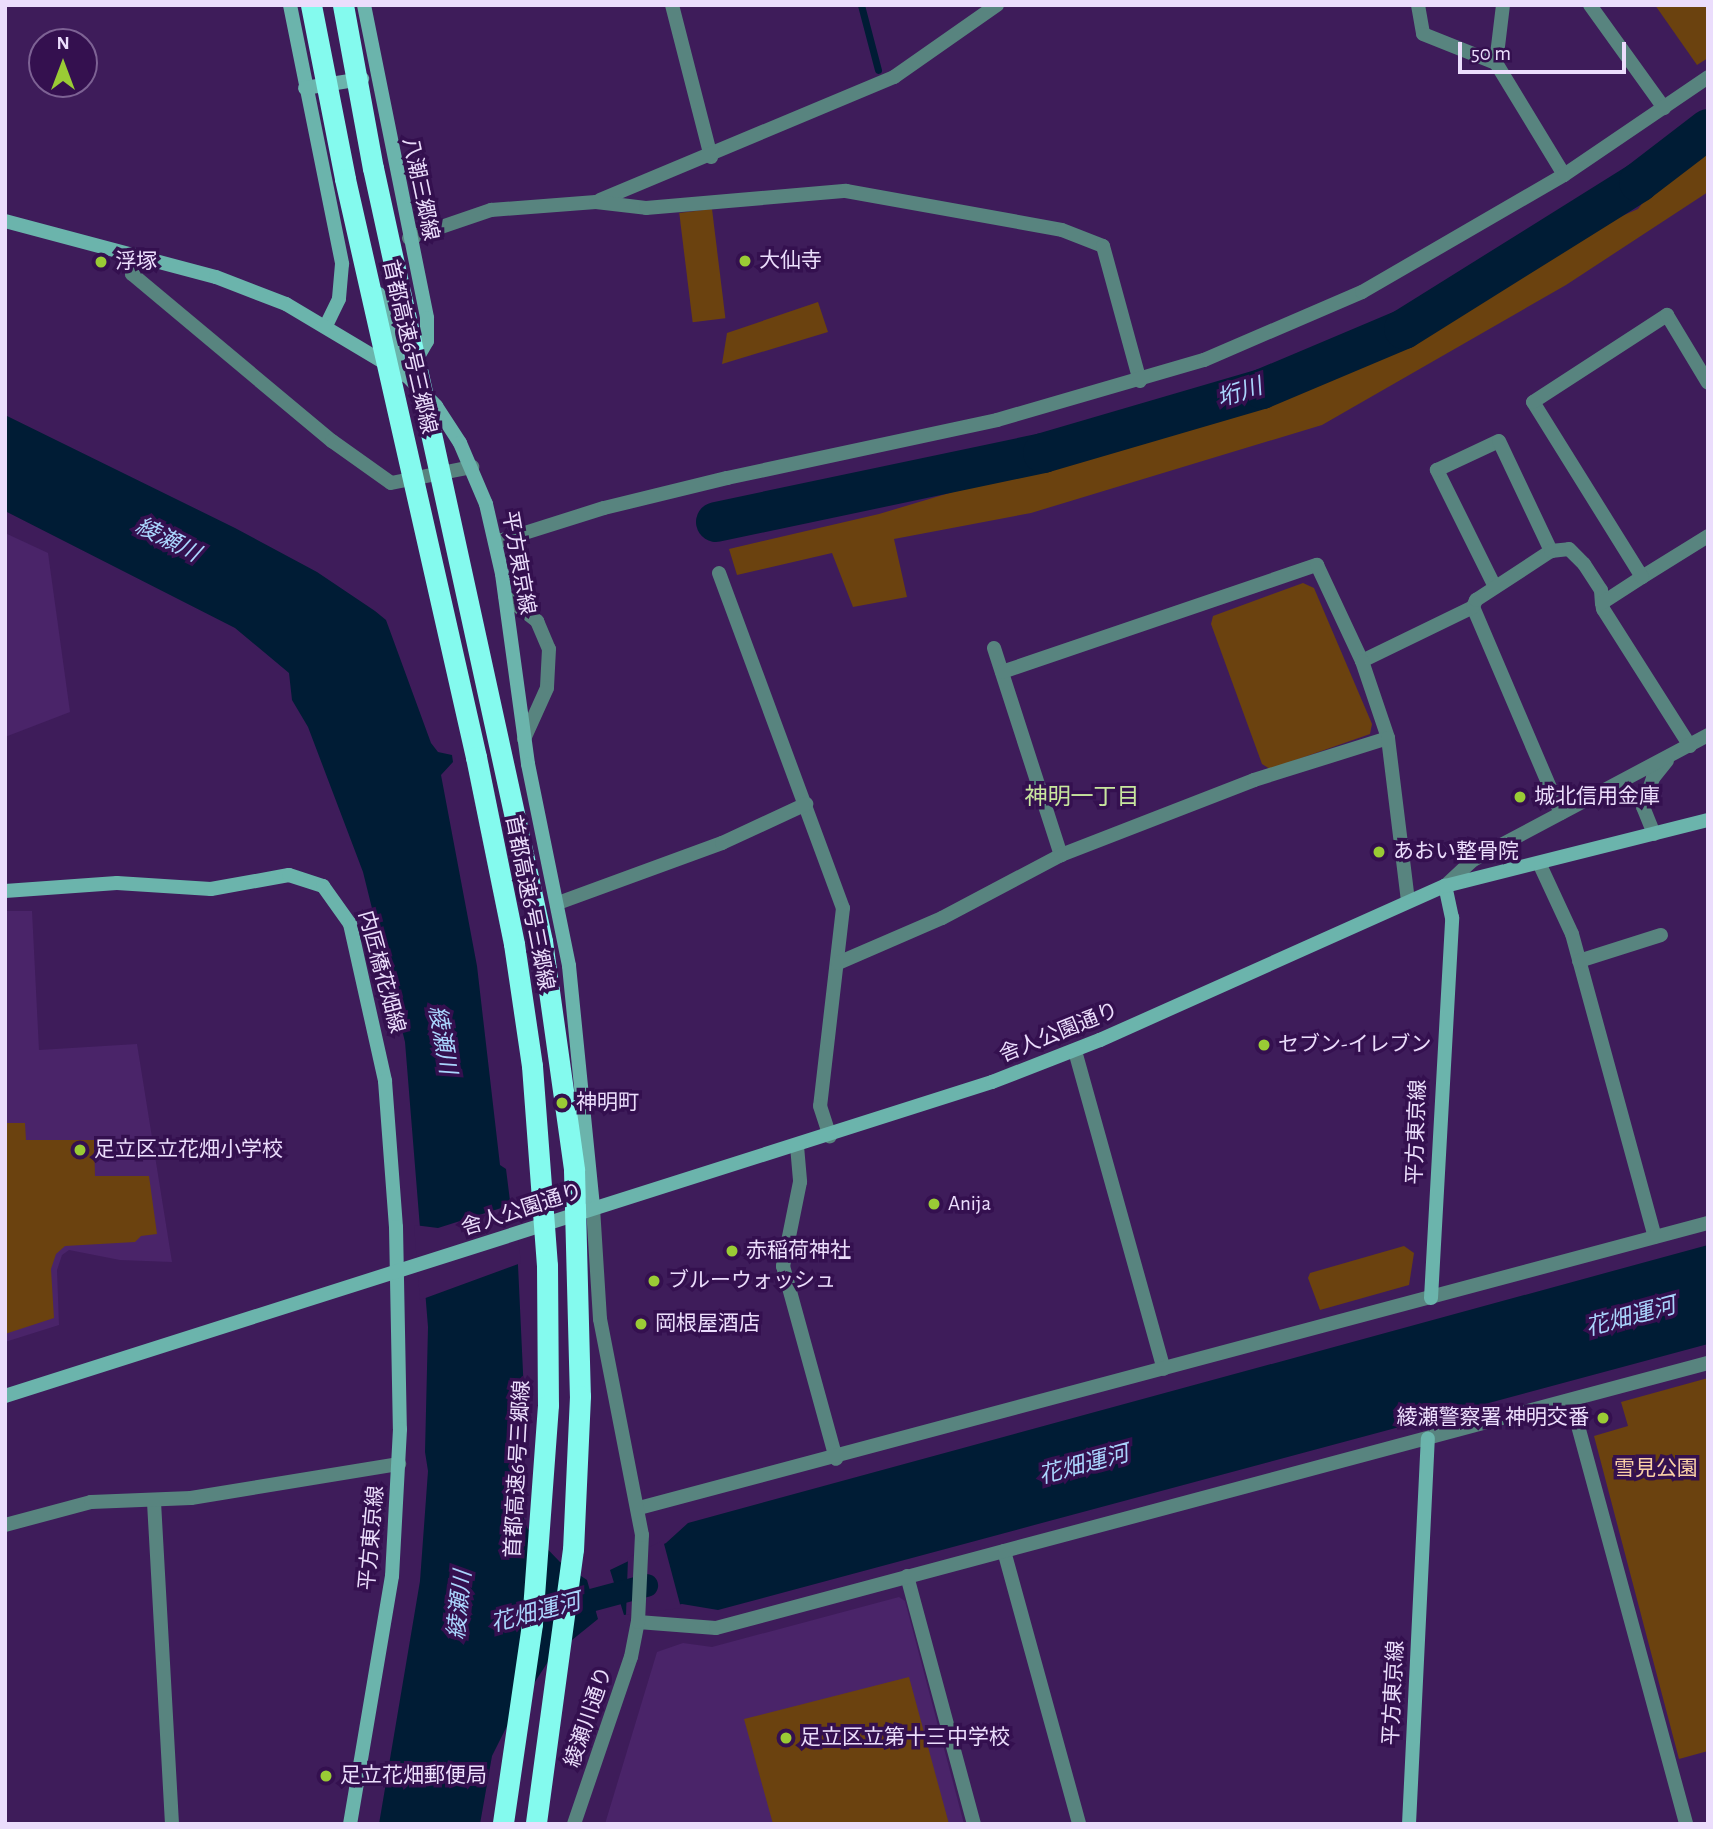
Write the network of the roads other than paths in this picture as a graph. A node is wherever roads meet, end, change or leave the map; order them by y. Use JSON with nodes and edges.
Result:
{"nodes":[{"id":1,"x":290,"y":5,"type":"edge"},
{"id":2,"x":311,"y":5,"type":"edge"},
{"id":3,"x":343,"y":5,"type":"edge"},
{"id":4,"x":364,"y":5,"type":"edge"},
{"id":5,"x":672,"y":5,"type":"edge"},
{"id":6,"x":997,"y":5,"type":"edge"},
{"id":7,"x":1418,"y":5,"type":"edge"},
{"id":8,"x":1503,"y":5,"type":"edge"},
{"id":9,"x":1590,"y":5,"type":"edge"},
{"id":10,"x":1496,"y":63,"type":"junction"},
{"id":11,"x":376,"y":77,"type":"junction"},
{"id":12,"x":1708,"y":77,"type":"edge"},
{"id":13,"x":305,"y":88,"type":"junction"},
{"id":14,"x":1664,"y":108,"type":"junction"},
{"id":15,"x":318,"y":155,"type":"junction"},
{"id":16,"x":712,"y":157,"type":"junction"},
{"id":17,"x":1564,"y":175,"type":"junction"},
{"id":18,"x":596,"y":202,"type":"junction"},
{"id":19,"x":5,"y":221,"type":"edge"},
{"id":20,"x":409,"y":238,"type":"junction"},
{"id":21,"x":132,"y":254,"type":"junction"},
{"id":22,"x":326,"y":326,"type":"junction"},
{"id":23,"x":407,"y":376,"type":"junction"},
{"id":24,"x":1140,"y":381,"type":"junction"},
{"id":25,"x":1708,"y":383,"type":"edge"},
{"id":26,"x":472,"y":467,"type":"junction"},
{"id":27,"x":1708,"y":536,"type":"edge"},
{"id":28,"x":496,"y":542,"type":"junction"},
{"id":29,"x":1551,"y":551,"type":"junction"},
{"id":30,"x":719,"y":573,"type":"dead end"},
{"id":31,"x":1642,"y":577,"type":"junction"},
{"id":32,"x":1495,"y":587,"type":"junction"},
{"id":33,"x":505,"y":596,"type":"junction"},
{"id":34,"x":1602,"y":603,"type":"junction"},
{"id":35,"x":1473,"y":607,"type":"junction"},
{"id":36,"x":993,"y":648,"type":"dead end"},
{"id":37,"x":1362,"y":661,"type":"junction"},
{"id":38,"x":1002,"y":673,"type":"junction"},
{"id":39,"x":1708,"y":735,"type":"edge"},
{"id":40,"x":1388,"y":738,"type":"junction"},
{"id":41,"x":524,"y":739,"type":"junction"},
{"id":42,"x":1690,"y":746,"type":"junction"},
{"id":43,"x":1670,"y":757,"type":"junction"},
{"id":44,"x":806,"y":804,"type":"junction"},
{"id":45,"x":1561,"y":813,"type":"junction"},
{"id":46,"x":1708,"y":820,"type":"edge"},
{"id":47,"x":1654,"y":834,"type":"junction"},
{"id":48,"x":1061,"y":855,"type":"junction"},
{"id":49,"x":1540,"y":865,"type":"junction"},
{"id":50,"x":1445,"y":886,"type":"junction"},
{"id":51,"x":5,"y":891,"type":"edge"},
{"id":52,"x":1408,"y":900,"type":"junction"},
{"id":53,"x":558,"y":903,"type":"junction"},
{"id":54,"x":1661,"y":935,"type":"dead end"},
{"id":55,"x":1579,"y":961,"type":"junction"},
{"id":56,"x":838,"y":962,"type":"junction"},
{"id":57,"x":1075,"y":1051,"type":"junction"},
{"id":58,"x":830,"y":1136,"type":"junction"},
{"id":59,"x":797,"y":1146,"type":"junction"},
{"id":60,"x":593,"y":1208,"type":"junction"},
{"id":61,"x":1708,"y":1223,"type":"edge"},
{"id":62,"x":1655,"y":1237,"type":"junction"},
{"id":63,"x":398,"y":1272,"type":"junction"},
{"id":64,"x":1430,"y":1298,"type":"junction"},
{"id":65,"x":1708,"y":1363,"type":"edge"},
{"id":66,"x":1164,"y":1369,"type":"junction"},
{"id":67,"x":5,"y":1396,"type":"edge"},
{"id":68,"x":1571,"y":1400,"type":"junction"},
{"id":69,"x":1427,"y":1438,"type":"junction"},
{"id":70,"x":836,"y":1459,"type":"junction"},
{"id":71,"x":399,"y":1464,"type":"junction"},
{"id":72,"x":154,"y":1502,"type":"junction"},
{"id":73,"x":639,"y":1508,"type":"junction"},
{"id":74,"x":5,"y":1525,"type":"edge"},
{"id":75,"x":1003,"y":1550,"type":"junction"},
{"id":76,"x":907,"y":1576,"type":"junction"},
{"id":77,"x":638,"y":1617,"type":"junction"},
{"id":78,"x":172,"y":1824,"type":"edge"},
{"id":79,"x":350,"y":1824,"type":"edge"},
{"id":80,"x":503,"y":1824,"type":"edge"},
{"id":81,"x":536,"y":1824,"type":"edge"},
{"id":82,"x":574,"y":1824,"type":"edge"},
{"id":83,"x":974,"y":1824,"type":"edge"},
{"id":84,"x":1079,"y":1824,"type":"edge"},
{"id":85,"x":1409,"y":1824,"type":"edge"},
{"id":86,"x":1686,"y":1824,"type":"edge"}],
"edges":[{"from":1,"to":13,"type":"main road"},
{"from":2,"to":80,"type":"highway","name":"首都高速6号三郷線"},
{"from":3,"to":81,"type":"highway","name":"首都高速6号三郷線"},
{"from":4,"to":11,"type":"main road","name":"八潮三郷線"},
{"from":5,"to":16,"type":"street"},
{"from":6,"to":16,"type":"street"},
{"from":7,"to":10,"type":"street"},
{"from":8,"to":10,"type":"street"},
{"from":9,"to":14,"type":"street"},
{"from":10,"to":17,"type":"street"},
{"from":11,"to":13,"type":"main road"},
{"from":11,"to":20,"type":"main road","name":"八潮三郷線"},
{"from":12,"to":14,"type":"street"},
{"from":13,"to":15,"type":"main road"},
{"from":14,"to":17,"type":"street"},
{"from":15,"to":22,"type":"main road"},
{"from":15,"to":23,"type":"main road"},
{"from":16,"to":18,"type":"street"},
{"from":17,"to":24,"type":"street"},
{"from":18,"to":20,"type":"street"},
{"from":18,"to":24,"type":"street"},
{"from":19,"to":21,"type":"main road","name":"平方東京線"},
{"from":20,"to":23,"type":"main road","name":"八潮三郷線"},
{"from":21,"to":22,"type":"main road","name":"平方東京線"},
{"from":21,"to":26,"type":"street"},
{"from":22,"to":23,"type":"main road","name":"平方東京線"},
{"from":23,"to":26,"type":"main road","name":"平方東京線"},
{"from":24,"to":28,"type":"street"},
{"from":25,"to":31,"type":"street"},
{"from":26,"to":28,"type":"main road","name":"平方東京線"},
{"from":27,"to":31,"type":"street"},
{"from":28,"to":33,"type":"main road","name":"平方東京線"},
{"from":29,"to":32,"type":"street"},
{"from":29,"to":32,"type":"street"},
{"from":29,"to":34,"type":"street"},
{"from":30,"to":44,"type":"street"},
{"from":31,"to":34,"type":"street"},
{"from":32,"to":35,"type":"street"},
{"from":33,"to":41,"type":"main road","name":"平方東京線"},
{"from":33,"to":41,"type":"street"},
{"from":34,"to":42,"type":"street"},
{"from":35,"to":37,"type":"street"},
{"from":35,"to":45,"type":"street"},
{"from":36,"to":38,"type":"street"},
{"from":37,"to":38,"type":"street"},
{"from":37,"to":40,"type":"street"},
{"from":38,"to":48,"type":"street"},
{"from":39,"to":42,"type":"street"},
{"from":40,"to":48,"type":"street"},
{"from":40,"to":52,"type":"street"},
{"from":41,"to":53,"type":"main road","name":"平方東京線"},
{"from":42,"to":43,"type":"street"},
{"from":43,"to":45,"type":"street"},
{"from":43,"to":47,"type":"street"},
{"from":44,"to":53,"type":"street"},
{"from":44,"to":56,"type":"street"},
{"from":45,"to":50,"type":"street"},
{"from":46,"to":47,"type":"main road","name":"舎人公園通り"},
{"from":47,"to":49,"type":"main road","name":"舎人公園通り"},
{"from":48,"to":56,"type":"street"},
{"from":49,"to":50,"type":"main road","name":"舎人公園通り"},
{"from":49,"to":55,"type":"street"},
{"from":50,"to":52,"type":"main road","name":"舎人公園通り"},
{"from":50,"to":64,"type":"main road","name":"平方東京線"},
{"from":51,"to":63,"type":"main road","name":"内匠橋花畑線"},
{"from":52,"to":57,"type":"main road","name":"舎人公園通り"},
{"from":53,"to":60,"type":"main road","name":"平方東京線"},
{"from":54,"to":55,"type":"street"},
{"from":55,"to":62,"type":"street"},
{"from":56,"to":58,"type":"street"},
{"from":57,"to":58,"type":"main road","name":"舎人公園通り"},
{"from":57,"to":66,"type":"street"},
{"from":58,"to":59,"type":"main road","name":"舎人公園通り"},
{"from":59,"to":60,"type":"main road","name":"舎人公園通り"},
{"from":59,"to":70,"type":"street"},
{"from":60,"to":63,"type":"main road","name":"舎人公園通り"},
{"from":60,"to":73,"type":"street","name":"綾瀬川通り"},
{"from":61,"to":62,"type":"street"},
{"from":62,"to":64,"type":"street"},
{"from":63,"to":67,"type":"main road"},
{"from":63,"to":71,"type":"main road","name":"平方東京線"},
{"from":64,"to":66,"type":"street"},
{"from":65,"to":68,"type":"street"},
{"from":66,"to":70,"type":"street"},
{"from":68,"to":69,"type":"street"},
{"from":68,"to":86,"type":"street"},
{"from":69,"to":75,"type":"street"},
{"from":69,"to":85,"type":"main road","name":"平方東京線"},
{"from":70,"to":73,"type":"street"},
{"from":71,"to":72,"type":"street"},
{"from":71,"to":79,"type":"main road","name":"平方東京線"},
{"from":72,"to":74,"type":"street"},
{"from":72,"to":78,"type":"street"},
{"from":73,"to":77,"type":"street","name":"綾瀬川通り"},
{"from":75,"to":76,"type":"street"},
{"from":75,"to":84,"type":"street"},
{"from":76,"to":77,"type":"street"},
{"from":76,"to":83,"type":"street"},
{"from":77,"to":82,"type":"street","name":"綾瀬川通り"}]}
